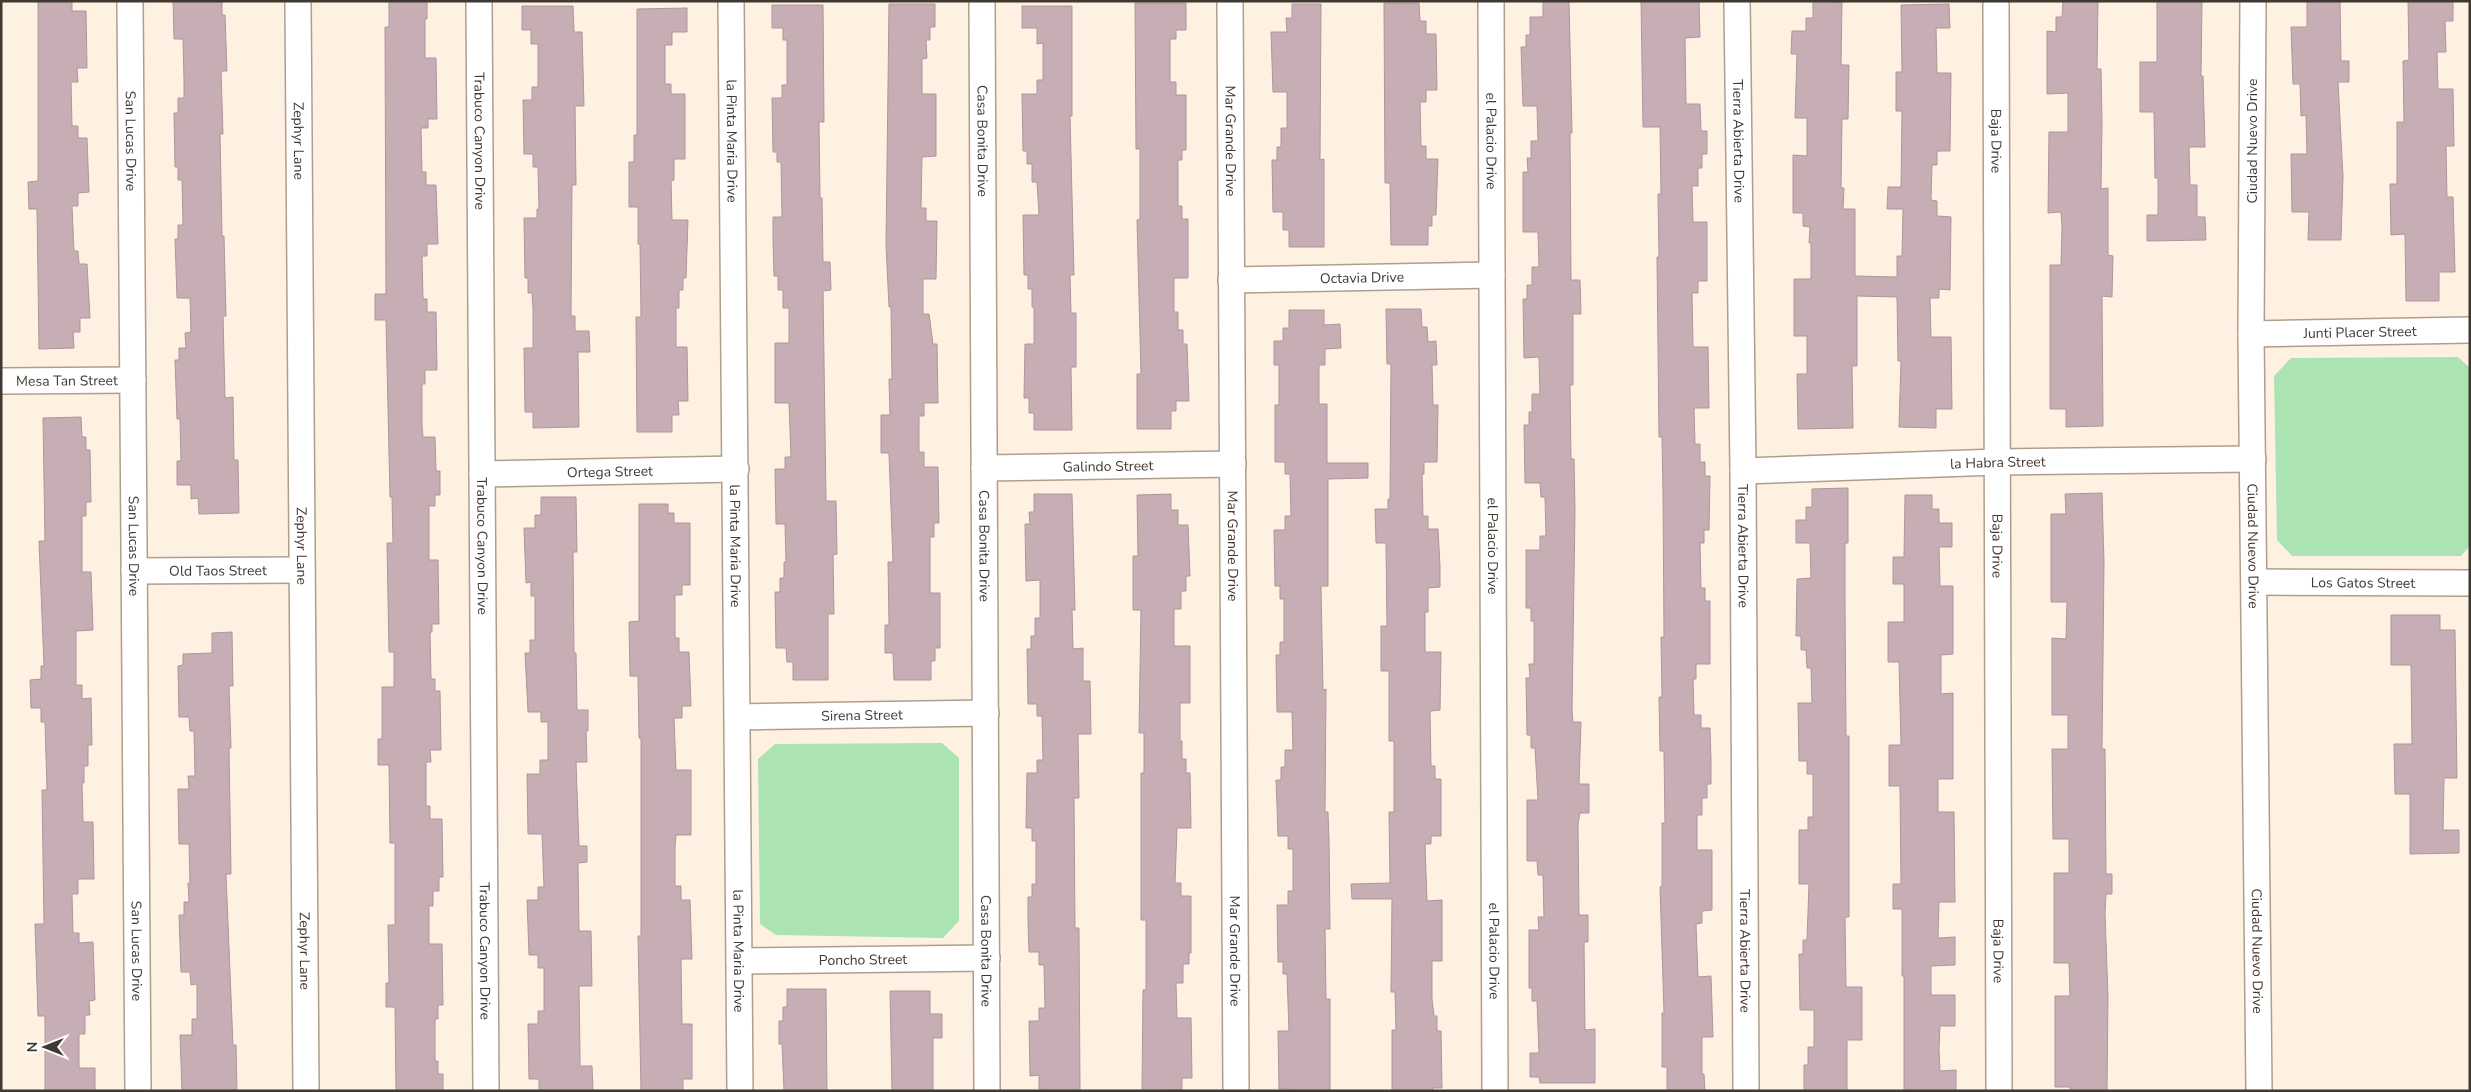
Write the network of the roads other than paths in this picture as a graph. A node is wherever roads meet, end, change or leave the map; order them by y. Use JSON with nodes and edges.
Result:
{"nodes":[{"id":1,"x":130,"y":1,"type":"edge"},
{"id":2,"x":298,"y":1,"type":"edge"},
{"id":3,"x":479,"y":1,"type":"edge"},
{"id":4,"x":732,"y":1,"type":"edge"},
{"id":5,"x":982,"y":1,"type":"edge"},
{"id":6,"x":1230,"y":1,"type":"edge"},
{"id":7,"x":1491,"y":1,"type":"edge"},
{"id":8,"x":1737,"y":1,"type":"edge"},
{"id":9,"x":1996,"y":1,"type":"edge"},
{"id":10,"x":2253,"y":1,"type":"edge"},
{"id":11,"x":1492,"y":275,"type":"junction"},
{"id":12,"x":1232,"y":280,"type":"junction"},
{"id":13,"x":2470,"y":330,"type":"edge"},
{"id":14,"x":2251,"y":334,"type":"junction"},
{"id":15,"x":132,"y":380,"type":"junction"},
{"id":16,"x":1,"y":382,"type":"edge"},
{"id":17,"x":2253,"y":459,"type":"junction"},
{"id":18,"x":1997,"y":462,"type":"junction"},
{"id":19,"x":1232,"y":464,"type":"junction"},
{"id":20,"x":736,"y":468,"type":"junction"},
{"id":21,"x":984,"y":468,"type":"junction"},
{"id":22,"x":1743,"y":472,"type":"junction"},
{"id":23,"x":482,"y":474,"type":"junction"},
{"id":24,"x":302,"y":570,"type":"junction"},
{"id":25,"x":134,"y":571,"type":"junction"},
{"id":26,"x":2255,"y":582,"type":"junction"},
{"id":27,"x":2470,"y":583,"type":"edge"},
{"id":28,"x":986,"y":713,"type":"junction"},
{"id":29,"x":738,"y":717,"type":"junction"},
{"id":30,"x":987,"y":958,"type":"junction"},
{"id":31,"x":739,"y":961,"type":"junction"},
{"id":32,"x":138,"y":1091,"type":"edge"},
{"id":33,"x":306,"y":1091,"type":"edge"},
{"id":34,"x":486,"y":1091,"type":"edge"},
{"id":35,"x":740,"y":1091,"type":"edge"},
{"id":36,"x":987,"y":1091,"type":"edge"},
{"id":37,"x":1236,"y":1091,"type":"edge"},
{"id":38,"x":1495,"y":1091,"type":"edge"},
{"id":39,"x":1746,"y":1091,"type":"edge"},
{"id":40,"x":1999,"y":1091,"type":"edge"},
{"id":41,"x":2259,"y":1091,"type":"edge"}],
"edges":[{"from":1,"to":15,"type":"street","name":"San Lucas Drive"},
{"from":2,"to":24,"type":"street","name":"Zephyr Lane"},
{"from":3,"to":23,"type":"street","name":"Trabuco Canyon Drive"},
{"from":4,"to":20,"type":"street","name":"la Pinta Maria Drive"},
{"from":5,"to":21,"type":"street","name":"Casa Bonita Drive"},
{"from":6,"to":12,"type":"street","name":"Mar Grande Drive"},
{"from":7,"to":11,"type":"street","name":"el Palacio Drive"},
{"from":8,"to":22,"type":"street","name":"Tierra Abierta Drive"},
{"from":9,"to":18,"type":"street","name":"Baja Drive"},
{"from":10,"to":14,"type":"street","name":"Ciudad Nuevo Drive"},
{"from":11,"to":12,"type":"street","name":"Octavia Drive"},
{"from":11,"to":38,"type":"street","name":"el Palacio Drive"},
{"from":12,"to":19,"type":"street","name":"Mar Grande Drive"},
{"from":13,"to":14,"type":"street","name":"Junti Placer Street"},
{"from":14,"to":17,"type":"street","name":"Ciudad Nuevo Drive"},
{"from":15,"to":16,"type":"street","name":"Mesa Tan Street"},
{"from":15,"to":25,"type":"street","name":"San Lucas Drive"},
{"from":17,"to":18,"type":"street","name":"la Habra Street"},
{"from":17,"to":26,"type":"street","name":"Ciudad Nuevo Drive"},
{"from":18,"to":22,"type":"street","name":"la Habra Street"},
{"from":18,"to":40,"type":"street","name":"Baja Drive"},
{"from":19,"to":21,"type":"street","name":"Galindo Street"},
{"from":19,"to":37,"type":"street","name":"Mar Grande Drive"},
{"from":20,"to":23,"type":"street","name":"Ortega Street"},
{"from":20,"to":29,"type":"street","name":"la Pinta Maria Drive"},
{"from":21,"to":28,"type":"street","name":"Casa Bonita Drive"},
{"from":22,"to":39,"type":"street","name":"Tierra Abierta Drive"},
{"from":23,"to":34,"type":"street","name":"Trabuco Canyon Drive"},
{"from":24,"to":25,"type":"street","name":"Old Taos Street"},
{"from":24,"to":33,"type":"street","name":"Zephyr Lane"},
{"from":25,"to":32,"type":"street","name":"San Lucas Drive"},
{"from":26,"to":27,"type":"street","name":"Los Gatos Street"},
{"from":26,"to":41,"type":"street","name":"Ciudad Nuevo Drive"},
{"from":28,"to":29,"type":"street","name":"Sirena Street"},
{"from":28,"to":30,"type":"street","name":"Casa Bonita Drive"},
{"from":29,"to":31,"type":"street","name":"la Pinta Maria Drive"},
{"from":30,"to":31,"type":"street","name":"Poncho Street"},
{"from":30,"to":36,"type":"street","name":"Casa Bonita Drive"},
{"from":31,"to":35,"type":"street","name":"la Pinta Maria Drive"}]}
